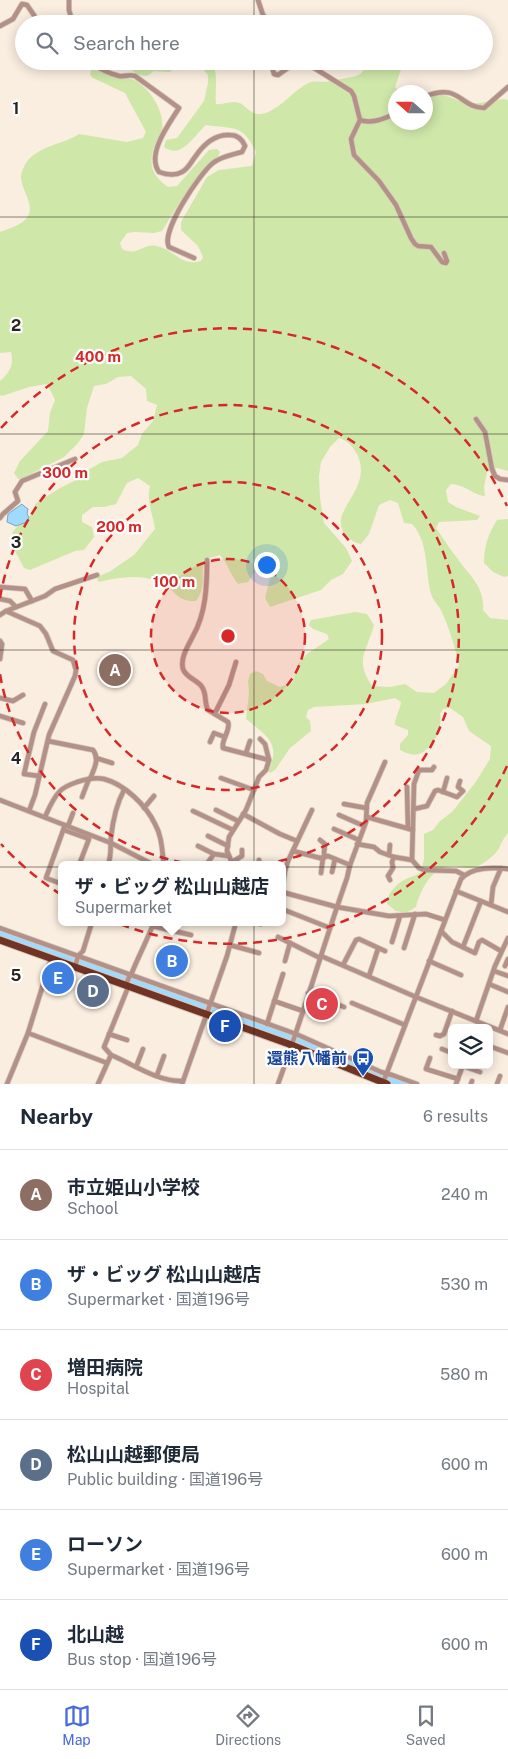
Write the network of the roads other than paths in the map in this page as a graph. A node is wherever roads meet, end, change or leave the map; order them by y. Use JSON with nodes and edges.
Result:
{"nodes":[{"id":1,"x":69,"y":0,"type":"edge"},
{"id":2,"x":258,"y":0,"type":"edge"},
{"id":3,"x":15,"y":15,"type":"edge"},
{"id":4,"x":34,"y":15,"type":"edge"},
{"id":5,"x":70,"y":15,"type":"edge"},
{"id":6,"x":263,"y":15,"type":"edge"},
{"id":7,"x":15,"y":16,"type":"edge"},
{"id":8,"x":0,"y":26,"type":"edge"},
{"id":9,"x":103,"y":70,"type":"edge"},
{"id":10,"x":273,"y":70,"type":"edge"},
{"id":11,"x":285,"y":70,"type":"edge"},
{"id":12,"x":318,"y":70,"type":"edge"},
{"id":13,"x":508,"y":87,"type":"edge"},
{"id":14,"x":433,"y":93,"type":"edge"},
{"id":15,"x":388,"y":116,"type":"edge"},
{"id":16,"x":360,"y":120,"type":"junction"},
{"id":17,"x":444,"y":253,"type":"dead end"},
{"id":18,"x":194,"y":258,"type":"dead end"},
{"id":19,"x":476,"y":419,"type":"dead end"},
{"id":20,"x":75,"y":459,"type":"dead end"},
{"id":21,"x":508,"y":480,"type":"edge"},
{"id":22,"x":0,"y":518,"type":"edge"},
{"id":23,"x":207,"y":560,"type":"dead end"},
{"id":24,"x":97,"y":575,"type":"dead end"},
{"id":25,"x":0,"y":587,"type":"edge"},
{"id":26,"x":0,"y":598,"type":"edge"},
{"id":27,"x":32,"y":601,"type":"junction"},
{"id":28,"x":16,"y":607,"type":"junction"},
{"id":29,"x":6,"y":612,"type":"junction"},
{"id":30,"x":0,"y":615,"type":"edge"},
{"id":31,"x":0,"y":640,"type":"edge"},
{"id":32,"x":0,"y":659,"type":"edge"},
{"id":33,"x":236,"y":662,"type":"dead end"},
{"id":34,"x":24,"y":695,"type":"dead end"},
{"id":35,"x":0,"y":698,"type":"edge"},
{"id":36,"x":45,"y":704,"type":"dead end"},
{"id":37,"x":215,"y":713,"type":"junction"},
{"id":38,"x":0,"y":716,"type":"edge"},
{"id":39,"x":23,"y":723,"type":"dead end"},
{"id":40,"x":225,"y":737,"type":"junction"},
{"id":41,"x":260,"y":739,"type":"dead end"},
{"id":42,"x":250,"y":740,"type":"dead end"},
{"id":43,"x":48,"y":741,"type":"junction"},
{"id":44,"x":222,"y":746,"type":"junction"},
{"id":45,"x":246,"y":753,"type":"junction"},
{"id":46,"x":96,"y":758,"type":"junction"},
{"id":47,"x":269,"y":760,"type":"junction"},
{"id":48,"x":385,"y":762,"type":"dead end"},
{"id":49,"x":112,"y":763,"type":"dead end"},
{"id":50,"x":434,"y":767,"type":"dead end"},
{"id":51,"x":39,"y":776,"type":"junction"},
{"id":52,"x":221,"y":778,"type":"dead end"},
{"id":53,"x":447,"y":778,"type":"dead end"},
{"id":54,"x":90,"y":779,"type":"junction"},
{"id":55,"x":460,"y":781,"type":"dead end"},
{"id":56,"x":407,"y":787,"type":"dead end"},
{"id":57,"x":124,"y":790,"type":"junction"},
{"id":58,"x":254,"y":790,"type":"junction"},
{"id":59,"x":443,"y":792,"type":"junction"},
{"id":60,"x":154,"y":796,"type":"dead end"},
{"id":61,"x":82,"y":797,"type":"dead end"},
{"id":62,"x":0,"y":800,"type":"edge"},
{"id":63,"x":344,"y":804,"type":"dead end"},
{"id":64,"x":144,"y":808,"type":"junction"},
{"id":65,"x":366,"y":808,"type":"junction"},
{"id":66,"x":414,"y":809,"type":"junction"},
{"id":67,"x":216,"y":810,"type":"dead end"},
{"id":68,"x":312,"y":810,"type":"dead end"},
{"id":69,"x":29,"y":811,"type":"junction"},
{"id":70,"x":193,"y":812,"type":"dead end"},
{"id":71,"x":73,"y":813,"type":"dead end"},
{"id":72,"x":243,"y":814,"type":"junction"},
{"id":73,"x":339,"y":816,"type":"dead end"},
{"id":74,"x":45,"y":817,"type":"junction"},
{"id":75,"x":367,"y":817,"type":"junction"},
{"id":76,"x":238,"y":821,"type":"junction"},
{"id":77,"x":364,"y":826,"type":"junction"},
{"id":78,"x":66,"y":827,"type":"junction"},
{"id":79,"x":410,"y":829,"type":"junction"},
{"id":80,"x":233,"y":830,"type":"junction"},
{"id":81,"x":334,"y":830,"type":"dead end"},
{"id":82,"x":208,"y":836,"type":"dead end"},
{"id":83,"x":320,"y":840,"type":"dead end"},
{"id":84,"x":297,"y":841,"type":"junction"},
{"id":85,"x":358,"y":842,"type":"junction"},
{"id":86,"x":111,"y":844,"type":"junction"},
{"id":87,"x":390,"y":845,"type":"dead end"},
{"id":88,"x":198,"y":846,"type":"dead end"},
{"id":89,"x":228,"y":846,"type":"junction"},
{"id":90,"x":242,"y":850,"type":"dead end"},
{"id":91,"x":293,"y":851,"type":"junction"},
{"id":92,"x":214,"y":854,"type":"junction"},
{"id":93,"x":229,"y":856,"type":"junction"},
{"id":94,"x":392,"y":856,"type":"junction"},
{"id":95,"x":324,"y":857,"type":"junction"},
{"id":96,"x":335,"y":859,"type":"junction"},
{"id":97,"x":412,"y":860,"type":"junction"},
{"id":98,"x":80,"y":861,"type":"edge"},
{"id":99,"x":109,"y":861,"type":"edge"},
{"id":100,"x":146,"y":861,"type":"edge"},
{"id":101,"x":163,"y":861,"type":"edge"},
{"id":102,"x":209,"y":861,"type":"edge"},
{"id":103,"x":231,"y":861,"type":"edge"},
{"id":104,"x":236,"y":861,"type":"edge"},
{"id":105,"x":350,"y":865,"type":"junction"},
{"id":106,"x":286,"y":868,"type":"edge"},
{"id":107,"x":501,"y":868,"type":"junction"},
{"id":108,"x":508,"y":868,"type":"edge"},
{"id":109,"x":332,"y":872,"type":"dead end"},
{"id":110,"x":320,"y":873,"type":"dead end"},
{"id":111,"x":464,"y":876,"type":"junction"},
{"id":112,"x":390,"y":880,"type":"dead end"},
{"id":113,"x":58,"y":882,"type":"edge"},
{"id":114,"x":456,"y":891,"type":"junction"},
{"id":115,"x":286,"y":892,"type":"edge"},
{"id":116,"x":480,"y":901,"type":"junction"},
{"id":117,"x":491,"y":905,"type":"junction"},
{"id":118,"x":337,"y":907,"type":"junction"},
{"id":119,"x":286,"y":911,"type":"edge"},
{"id":120,"x":508,"y":912,"type":"edge"},
{"id":121,"x":415,"y":914,"type":"junction"},
{"id":122,"x":400,"y":916,"type":"junction"},
{"id":123,"x":445,"y":920,"type":"junction"},
{"id":124,"x":91,"y":926,"type":"edge"},
{"id":125,"x":152,"y":926,"type":"edge"},
{"id":126,"x":159,"y":926,"type":"edge"},
{"id":127,"x":235,"y":926,"type":"edge"},
{"id":128,"x":0,"y":928,"type":"edge"},
{"id":129,"x":330,"y":928,"type":"junction"},
{"id":130,"x":441,"y":931,"type":"junction"},
{"id":131,"x":191,"y":936,"type":"dead end"},
{"id":132,"x":278,"y":936,"type":"dead end"},
{"id":133,"x":448,"y":938,"type":"junction"},
{"id":134,"x":508,"y":938,"type":"edge"},
{"id":135,"x":0,"y":940,"type":"edge"},
{"id":136,"x":19,"y":940,"type":"junction"},
{"id":137,"x":438,"y":940,"type":"junction"},
{"id":138,"x":392,"y":942,"type":"dead end"},
{"id":139,"x":290,"y":943,"type":"junction"},
{"id":140,"x":230,"y":945,"type":"junction"},
{"id":141,"x":463,"y":947,"type":"junction"},
{"id":142,"x":378,"y":948,"type":"junction"},
{"id":143,"x":404,"y":948,"type":"dead end"},
{"id":144,"x":385,"y":951,"type":"dead end"},
{"id":145,"x":501,"y":951,"type":"junction"},
{"id":146,"x":259,"y":953,"type":"dead end"},
{"id":147,"x":321,"y":957,"type":"junction"},
{"id":148,"x":50,"y":959,"type":"junction"},
{"id":149,"x":508,"y":959,"type":"edge"},
{"id":150,"x":77,"y":960,"type":"junction"},
{"id":151,"x":429,"y":960,"type":"junction"},
{"id":152,"x":284,"y":961,"type":"dead end"},
{"id":153,"x":344,"y":965,"type":"junction"},
{"id":154,"x":505,"y":966,"type":"dead end"},
{"id":155,"x":494,"y":971,"type":"junction"},
{"id":156,"x":282,"y":974,"type":"dead end"},
{"id":157,"x":369,"y":976,"type":"junction"},
{"id":158,"x":508,"y":976,"type":"edge"},
{"id":159,"x":455,"y":978,"type":"dead end"},
{"id":160,"x":129,"y":979,"type":"junction"},
{"id":161,"x":489,"y":984,"type":"junction"},
{"id":162,"x":508,"y":992,"type":"edge"},
{"id":163,"x":308,"y":993,"type":"junction"},
{"id":164,"x":416,"y":997,"type":"junction"},
{"id":165,"x":274,"y":1001,"type":"junction"},
{"id":166,"x":352,"y":1003,"type":"dead end"},
{"id":167,"x":344,"y":1006,"type":"dead end"},
{"id":168,"x":508,"y":1007,"type":"edge"},
{"id":169,"x":209,"y":1009,"type":"junction"},
{"id":170,"x":303,"y":1011,"type":"junction"},
{"id":171,"x":452,"y":1011,"type":"junction"},
{"id":172,"x":253,"y":1024,"type":"junction"},
{"id":173,"x":267,"y":1024,"type":"junction"},
{"id":174,"x":477,"y":1024,"type":"edge"},
{"id":175,"x":405,"y":1025,"type":"junction"},
{"id":176,"x":493,"y":1028,"type":"edge"},
{"id":177,"x":500,"y":1030,"type":"junction"},
{"id":178,"x":28,"y":1033,"type":"junction"},
{"id":179,"x":109,"y":1034,"type":"junction"},
{"id":180,"x":508,"y":1034,"type":"edge"},
{"id":181,"x":436,"y":1035,"type":"dead end"},
{"id":182,"x":294,"y":1039,"type":"junction"},
{"id":183,"x":127,"y":1040,"type":"dead end"},
{"id":184,"x":493,"y":1047,"type":"edge"},
{"id":185,"x":144,"y":1049,"type":"dead end"},
{"id":186,"x":442,"y":1049,"type":"dead end"},
{"id":187,"x":448,"y":1051,"type":"edge"},
{"id":188,"x":508,"y":1053,"type":"edge"},
{"id":189,"x":111,"y":1054,"type":"junction"},
{"id":190,"x":164,"y":1056,"type":"dead end"},
{"id":191,"x":430,"y":1058,"type":"dead end"},
{"id":192,"x":107,"y":1063,"type":"junction"},
{"id":193,"x":136,"y":1067,"type":"junction"},
{"id":194,"x":462,"y":1069,"type":"edge"},
{"id":195,"x":472,"y":1069,"type":"edge"},
{"id":196,"x":480,"y":1072,"type":"dead end"},
{"id":197,"x":157,"y":1075,"type":"junction"},
{"id":198,"x":500,"y":1076,"type":"dead end"},
{"id":199,"x":385,"y":1080,"type":"edge"},
{"id":200,"x":183,"y":1082,"type":"edge"},
{"id":201,"x":457,"y":1082,"type":"edge"},
{"id":202,"x":7,"y":1084,"type":"edge"},
{"id":203,"x":98,"y":1084,"type":"edge"},
{"id":204,"x":278,"y":1084,"type":"edge"},
{"id":205,"x":417,"y":1084,"type":"edge"},
{"id":206,"x":497,"y":1084,"type":"edge"}],
"edges":[{"from":1,"to":5,"type":"street"},
{"from":2,"to":6,"type":"street"},
{"from":3,"to":4,"type":"street"},
{"from":7,"to":8,"type":"street"},
{"from":9,"to":18,"type":"street"},
{"from":10,"to":11,"type":"street"},
{"from":12,"to":16,"type":"street"},
{"from":13,"to":14,"type":"street"},
{"from":15,"to":16,"type":"street"},
{"from":16,"to":17,"type":"street"},
{"from":19,"to":21,"type":"street"},
{"from":20,"to":22,"type":"street"},
{"from":23,"to":37,"type":"street"},
{"from":24,"to":27,"type":"street"},
{"from":25,"to":27,"type":"street"},
{"from":26,"to":28,"type":"street"},
{"from":27,"to":28,"type":"street"},
{"from":28,"to":29,"type":"street"},
{"from":29,"to":30,"type":"street"},
{"from":29,"to":43,"type":"street"},
{"from":31,"to":32,"type":"street"},
{"from":33,"to":37,"type":"street"},
{"from":34,"to":35,"type":"street"},
{"from":36,"to":51,"type":"street"},
{"from":37,"to":40,"type":"street"},
{"from":38,"to":39,"type":"street"},
{"from":40,"to":44,"type":"street"},
{"from":40,"to":44,"type":"street"},
{"from":41,"to":47,"type":"street"},
{"from":42,"to":45,"type":"street"},
{"from":43,"to":46,"type":"street"},
{"from":43,"to":51,"type":"street"},
{"from":44,"to":45,"type":"street"},
{"from":45,"to":47,"type":"street"},
{"from":46,"to":49,"type":"street"},
{"from":46,"to":54,"type":"street"},
{"from":47,"to":58,"type":"street"},
{"from":48,"to":65,"type":"street"},
{"from":50,"to":66,"type":"street"},
{"from":51,"to":69,"type":"street"},
{"from":52,"to":58,"type":"street"},
{"from":53,"to":59,"type":"street"},
{"from":54,"to":57,"type":"street"},
{"from":54,"to":61,"type":"street"},
{"from":54,"to":74,"type":"street"},
{"from":55,"to":59,"type":"street"},
{"from":56,"to":79,"type":"street"},
{"from":57,"to":64,"type":"street"},
{"from":57,"to":86,"type":"street"},
{"from":58,"to":72,"type":"street"},
{"from":59,"to":66,"type":"street"},
{"from":60,"to":64,"type":"street"},
{"from":62,"to":69,"type":"street"},
{"from":63,"to":65,"type":"street"},
{"from":64,"to":101,"type":"street"},
{"from":65,"to":75,"type":"street"},
{"from":66,"to":79,"type":"street"},
{"from":67,"to":76,"type":"street"},
{"from":68,"to":84,"type":"street"},
{"from":69,"to":74,"type":"street"},
{"from":70,"to":80,"type":"street"},
{"from":71,"to":78,"type":"street"},
{"from":72,"to":76,"type":"street"},
{"from":72,"to":84,"type":"street"},
{"from":73,"to":77,"type":"street"},
{"from":74,"to":78,"type":"street"},
{"from":75,"to":77,"type":"street"},
{"from":75,"to":79,"type":"street"},
{"from":76,"to":80,"type":"street"},
{"from":77,"to":85,"type":"street"},
{"from":78,"to":86,"type":"street"},
{"from":78,"to":98,"type":"street"},
{"from":78,"to":113,"type":"street"},
{"from":79,"to":97,"type":"street"},
{"from":80,"to":89,"type":"street"},
{"from":81,"to":85,"type":"street"},
{"from":82,"to":89,"type":"street"},
{"from":83,"to":95,"type":"street"},
{"from":84,"to":91,"type":"street"},
{"from":85,"to":94,"type":"street"},
{"from":85,"to":105,"type":"street"},
{"from":86,"to":99,"type":"street"},
{"from":86,"to":100,"type":"street"},
{"from":87,"to":94,"type":"street"},
{"from":88,"to":92,"type":"street"},
{"from":89,"to":93,"type":"street"},
{"from":90,"to":104,"type":"street"},
{"from":91,"to":95,"type":"street"},
{"from":91,"to":106,"type":"street"},
{"from":92,"to":93,"type":"street"},
{"from":92,"to":102,"type":"street"},
{"from":93,"to":103,"type":"street"},
{"from":94,"to":97,"type":"street"},
{"from":94,"to":112,"type":"street"},
{"from":95,"to":96,"type":"street"},
{"from":95,"to":110,"type":"street"},
{"from":96,"to":105,"type":"street"},
{"from":96,"to":109,"type":"street"},
{"from":97,"to":111,"type":"street"},
{"from":105,"to":118,"type":"street"},
{"from":107,"to":108,"type":"street"},
{"from":107,"to":111,"type":"street"},
{"from":107,"to":117,"type":"street"},
{"from":111,"to":114,"type":"street"},
{"from":114,"to":116,"type":"street"},
{"from":114,"to":123,"type":"street"},
{"from":115,"to":118,"type":"street"},
{"from":116,"to":117,"type":"street"},
{"from":116,"to":141,"type":"street"},
{"from":117,"to":120,"type":"street"},
{"from":118,"to":122,"type":"street"},
{"from":118,"to":129,"type":"street"},
{"from":119,"to":129,"type":"street"},
{"from":121,"to":122,"type":"street"},
{"from":121,"to":123,"type":"street"},
{"from":121,"to":143,"type":"street"},
{"from":122,"to":138,"type":"street"},
{"from":123,"to":130,"type":"street"},
{"from":124,"to":150,"type":"street"},
{"from":125,"to":160,"type":"street"},
{"from":126,"to":131,"type":"street"},
{"from":127,"to":140,"type":"street"},
{"from":128,"to":136,"type":"street"},
{"from":129,"to":147,"type":"street"},
{"from":130,"to":133,"type":"street"},
{"from":130,"to":137,"type":"street"},
{"from":132,"to":139,"type":"street"},
{"from":133,"to":137,"type":"street"},
{"from":133,"to":141,"type":"street"},
{"from":134,"to":145,"type":"street"},
{"from":135,"to":136,"type":"highway"},
{"from":136,"to":148,"type":"highway"},
{"from":136,"to":150,"type":"street"},
{"from":137,"to":151,"type":"street"},
{"from":139,"to":147,"type":"street"},
{"from":139,"to":152,"type":"street"},
{"from":140,"to":146,"type":"street"},
{"from":140,"to":169,"type":"street"},
{"from":141,"to":145,"type":"street"},
{"from":142,"to":144,"type":"street"},
{"from":142,"to":153,"type":"street"},
{"from":142,"to":157,"type":"street"},
{"from":145,"to":155,"type":"street"},
{"from":147,"to":153,"type":"street"},
{"from":147,"to":163,"type":"street"},
{"from":148,"to":150,"type":"highway"},
{"from":148,"to":178,"type":"street"},
{"from":149,"to":154,"type":"street"},
{"from":150,"to":160,"type":"highway"},
{"from":150,"to":160,"type":"street"},
{"from":151,"to":159,"type":"street"},
{"from":151,"to":164,"type":"street"},
{"from":153,"to":157,"type":"street"},
{"from":155,"to":158,"type":"street"},
{"from":155,"to":161,"type":"street"},
{"from":156,"to":165,"type":"street"},
{"from":157,"to":164,"type":"street"},
{"from":160,"to":169,"type":"highway"},
{"from":160,"to":169,"type":"street"},
{"from":160,"to":179,"type":"street"},
{"from":161,"to":162,"type":"street"},
{"from":161,"to":174,"type":"street"},
{"from":163,"to":167,"type":"street"},
{"from":163,"to":170,"type":"street"},
{"from":164,"to":171,"type":"street"},
{"from":164,"to":175,"type":"street"},
{"from":165,"to":170,"type":"street"},
{"from":165,"to":173,"type":"street"},
{"from":166,"to":175,"type":"street"},
{"from":168,"to":177,"type":"street"},
{"from":169,"to":172,"type":"highway"},
{"from":169,"to":172,"type":"street"},
{"from":169,"to":200,"type":"street"},
{"from":170,"to":182,"type":"street"},
{"from":171,"to":174,"type":"street"},
{"from":171,"to":181,"type":"street"},
{"from":172,"to":173,"type":"street"},
{"from":172,"to":182,"type":"highway"},
{"from":173,"to":182,"type":"street"},
{"from":175,"to":199,"type":"street"},
{"from":176,"to":177,"type":"street"},
{"from":177,"to":180,"type":"street"},
{"from":178,"to":192,"type":"street"},
{"from":178,"to":202,"type":"street"},
{"from":179,"to":183,"type":"street"},
{"from":179,"to":189,"type":"street"},
{"from":182,"to":199,"type":"highway"},
{"from":182,"to":199,"type":"street"},
{"from":182,"to":204,"type":"street"},
{"from":184,"to":188,"type":"street"},
{"from":185,"to":193,"type":"street"},
{"from":186,"to":187,"type":"street"},
{"from":189,"to":192,"type":"street"},
{"from":189,"to":193,"type":"street"},
{"from":190,"to":197,"type":"street"},
{"from":191,"to":201,"type":"street"},
{"from":192,"to":203,"type":"street"},
{"from":193,"to":197,"type":"street"},
{"from":194,"to":201,"type":"street"},
{"from":195,"to":196,"type":"street"},
{"from":197,"to":200,"type":"street"},
{"from":198,"to":206,"type":"street"},
{"from":199,"to":205,"type":"street"}]}
